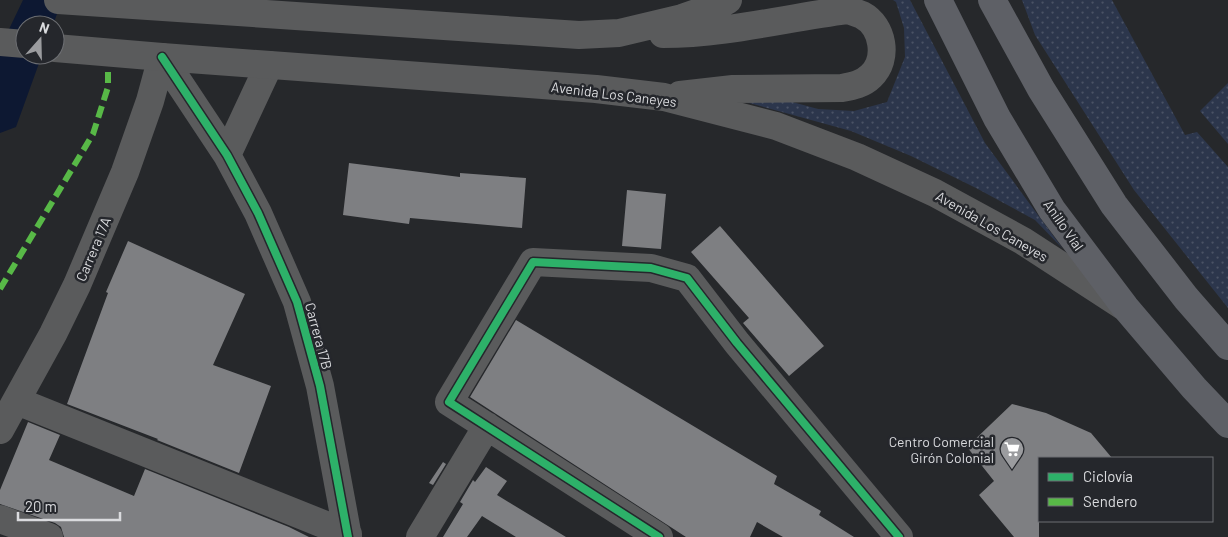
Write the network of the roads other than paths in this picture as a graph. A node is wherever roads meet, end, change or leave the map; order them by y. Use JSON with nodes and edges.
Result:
{"nodes":[{"id":1,"x":58,"y":0,"type":"edge"},
{"id":2,"x":728,"y":0,"type":"edge"},
{"id":3,"x":938,"y":0,"type":"edge"},
{"id":4,"x":992,"y":0,"type":"edge"},
{"id":5,"x":619,"y":34,"type":"junction"},
{"id":6,"x":0,"y":42,"type":"edge"},
{"id":7,"x":15,"y":43,"type":"edge"},
{"id":8,"x":65,"y":49,"type":"edge"},
{"id":9,"x":162,"y":57,"type":"junction"},
{"id":10,"x":269,"y":65,"type":"junction"},
{"id":11,"x":664,"y":97,"type":"junction"},
{"id":12,"x":226,"y":155,"type":"junction"},
{"id":13,"x":1125,"y":307,"type":"junction"},
{"id":14,"x":1228,"y":346,"type":"edge"},
{"id":15,"x":16,"y":401,"type":"junction"},
{"id":16,"x":1228,"y":424,"type":"edge"},
{"id":17,"x":487,"y":426,"type":"junction"},
{"id":18,"x":0,"y":430,"type":"edge"},
{"id":19,"x":0,"y":519,"type":"edge"},
{"id":20,"x":348,"y":535,"type":"edge"},
{"id":21,"x":49,"y":537,"type":"edge"},
{"id":22,"x":420,"y":537,"type":"edge"},
{"id":23,"x":659,"y":537,"type":"edge"},
{"id":24,"x":899,"y":537,"type":"edge"}],
"edges":[{"from":1,"to":5,"type":"street"},
{"from":2,"to":5,"type":"street"},
{"from":3,"to":13,"type":"highway","name":"Anillo Víal"},
{"from":4,"to":14,"type":"highway"},
{"from":5,"to":11,"type":"street"},
{"from":6,"to":7,"type":"street"},
{"from":8,"to":9,"type":"street","name":"Avenida Los Caneyes"},
{"from":9,"to":10,"type":"street","name":"Avenida Los Caneyes"},
{"from":9,"to":12,"type":"street","name":"Carrera 17B"},
{"from":9,"to":15,"type":"street","name":"Carrera 17A"},
{"from":10,"to":11,"type":"street","name":"Avenida Los Caneyes"},
{"from":10,"to":12,"type":"street"},
{"from":11,"to":13,"type":"street","name":"Avenida Los Caneyes"},
{"from":12,"to":20,"type":"street","name":"Carrera 17B"},
{"from":13,"to":16,"type":"highway","name":"Anillo Víal"},
{"from":15,"to":18,"type":"street","name":"Carrera 17A"},
{"from":15,"to":20,"type":"street"},
{"from":17,"to":22,"type":"street"},
{"from":17,"to":23,"type":"street"},
{"from":17,"to":24,"type":"street"},
{"from":19,"to":21,"type":"street"}]}
